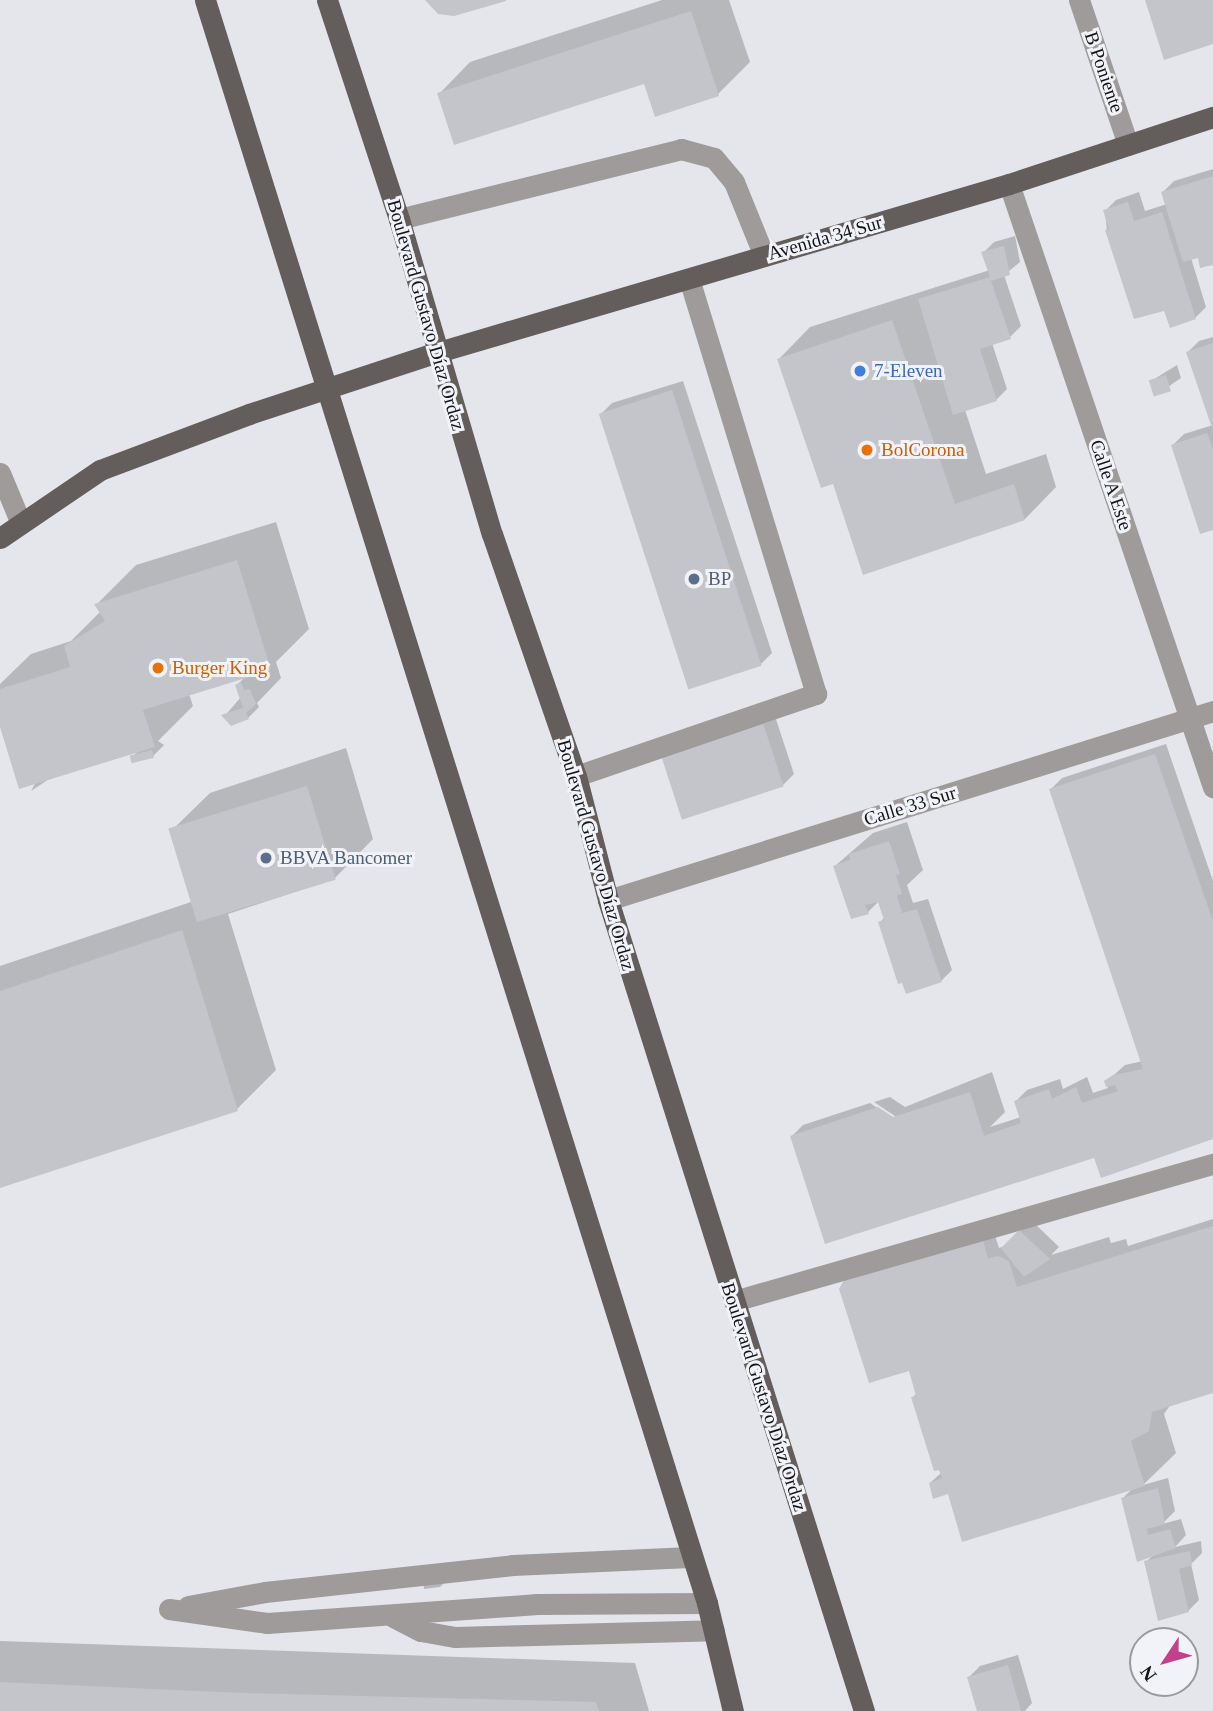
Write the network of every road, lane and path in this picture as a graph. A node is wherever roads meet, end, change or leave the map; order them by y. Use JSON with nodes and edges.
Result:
{"nodes":[{"id":1,"x":205,"y":0,"type":"edge"},
{"id":2,"x":327,"y":0,"type":"edge"},
{"id":3,"x":1079,"y":0,"type":"edge"},
{"id":4,"x":1213,"y":117,"type":"edge"},
{"id":5,"x":1128,"y":145,"type":"junction"},
{"id":6,"x":1009,"y":184,"type":"junction"},
{"id":7,"x":399,"y":219,"type":"junction"},
{"id":8,"x":764,"y":256,"type":"junction"},
{"id":9,"x":689,"y":279,"type":"junction"},
{"id":10,"x":435,"y":353,"type":"junction"},
{"id":11,"x":330,"y":389,"type":"junction"},
{"id":12,"x":0,"y":473,"type":"edge"},
{"id":13,"x":20,"y":521,"type":"junction"},
{"id":14,"x":0,"y":538,"type":"edge"},
{"id":15,"x":1213,"y":711,"type":"edge"},
{"id":16,"x":1191,"y":718,"type":"junction"},
{"id":17,"x":576,"y":776,"type":"junction"},
{"id":18,"x":1213,"y":787,"type":"edge"},
{"id":19,"x":608,"y":900,"type":"junction"},
{"id":20,"x":1213,"y":1164,"type":"edge"},
{"id":21,"x":734,"y":1301,"type":"junction"},
{"id":22,"x":690,"y":1557,"type":"junction"},
{"id":23,"x":707,"y":1603,"type":"junction"},
{"id":24,"x":393,"y":1617,"type":"junction"},
{"id":25,"x":714,"y":1630,"type":"junction"},
{"id":26,"x":733,"y":1711,"type":"edge"},
{"id":27,"x":864,"y":1711,"type":"edge"}],
"edges":[{"from":1,"to":11,"type":"main road"},
{"from":2,"to":7,"type":"main road","name":"Boulevard Gustavo Díaz Ordaz"},
{"from":3,"to":5,"type":"street","name":"B Poniente"},
{"from":4,"to":5,"type":"main road","name":"Avenida 34 Sur"},
{"from":5,"to":6,"type":"main road","name":"Avenida 34 Sur"},
{"from":6,"to":8,"type":"main road","name":"Avenida 34 Sur"},
{"from":6,"to":16,"type":"street","name":"Calle A Este"},
{"from":7,"to":8,"type":"street"},
{"from":7,"to":10,"type":"main road","name":"Boulevard Gustavo Díaz Ordaz"},
{"from":8,"to":9,"type":"main road","name":"Avenida 34 Sur"},
{"from":9,"to":10,"type":"main road","name":"Avenida 34 Sur"},
{"from":9,"to":17,"type":"street"},
{"from":10,"to":11,"type":"main road","name":"Avenida 34 Sur"},
{"from":10,"to":17,"type":"main road","name":"Boulevard Gustavo Díaz Ordaz"},
{"from":11,"to":13,"type":"main road","name":"Avenida 34 Sur"},
{"from":11,"to":22,"type":"main road"},
{"from":12,"to":13,"type":"street"},
{"from":13,"to":14,"type":"main road","name":"Avenida 34 Sur"},
{"from":15,"to":16,"type":"street","name":"Calle 33 Sur"},
{"from":16,"to":18,"type":"street","name":"Calle A Este"},
{"from":16,"to":19,"type":"street","name":"Calle 33 Sur"},
{"from":17,"to":19,"type":"main road","name":"Boulevard Gustavo Díaz Ordaz"},
{"from":19,"to":21,"type":"main road","name":"Boulevard Gustavo Díaz Ordaz"},
{"from":20,"to":21,"type":"street"},
{"from":21,"to":27,"type":"main road","name":"Boulevard Gustavo Díaz Ordaz"},
{"from":22,"to":23,"type":"main road"},
{"from":22,"to":24,"type":"street"},
{"from":23,"to":24,"type":"street"},
{"from":23,"to":25,"type":"main road"},
{"from":24,"to":25,"type":"street"},
{"from":25,"to":26,"type":"main road"}]}
